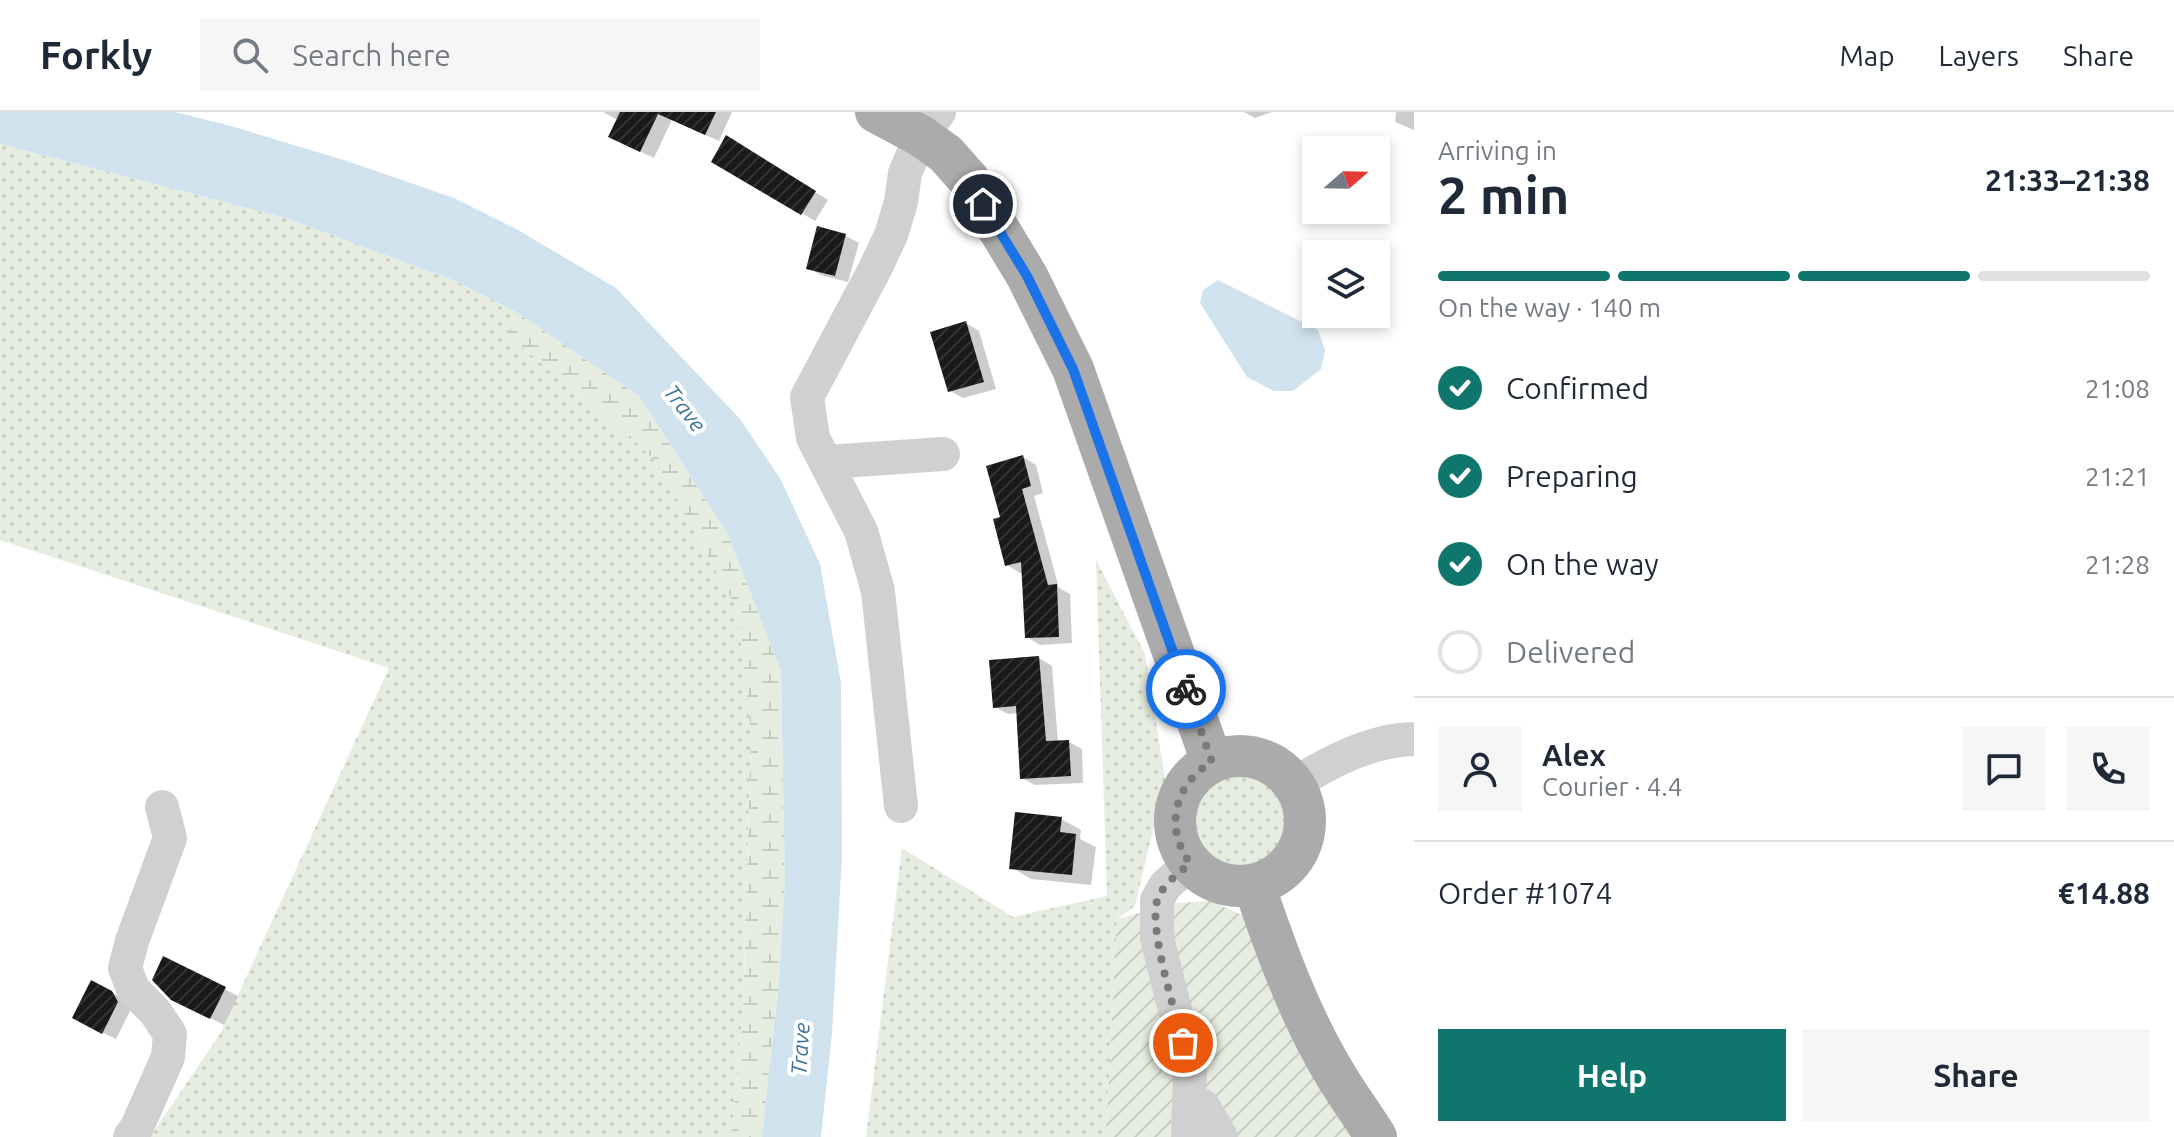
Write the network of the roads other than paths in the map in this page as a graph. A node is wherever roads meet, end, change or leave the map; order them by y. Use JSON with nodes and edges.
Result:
{"nodes":[{"id":1,"x":876,"y":112,"type":"edge"},
{"id":2,"x":930,"y":124,"type":"edge"},
{"id":3,"x":943,"y":454,"type":"dead end"},
{"id":4,"x":827,"y":462,"type":"junction"},
{"id":5,"x":1414,"y":739,"type":"edge"},
{"id":6,"x":1212,"y":762,"type":"junction"},
{"id":7,"x":1294,"y":784,"type":"junction"},
{"id":8,"x":901,"y":806,"type":"dead end"},
{"id":9,"x":162,"y":807,"type":"dead end"},
{"id":10,"x":1190,"y":863,"type":"junction"},
{"id":11,"x":1254,"y":885,"type":"junction"},
{"id":12,"x":1189,"y":1102,"type":"junction"},
{"id":13,"x":130,"y":1137,"type":"edge"},
{"id":14,"x":1188,"y":1137,"type":"edge"},
{"id":15,"x":1221,"y":1137,"type":"edge"},
{"id":16,"x":1376,"y":1137,"type":"edge"}],
"edges":[{"from":1,"to":2,"type":"main road"},
{"from":2,"to":4,"type":"street"},
{"from":2,"to":6,"type":"main road"},
{"from":3,"to":4,"type":"street"},
{"from":4,"to":8,"type":"street"},
{"from":5,"to":7,"type":"street"},
{"from":6,"to":7,"type":"main road"},
{"from":6,"to":10,"type":"main road"},
{"from":7,"to":11,"type":"main road"},
{"from":9,"to":13,"type":"street"},
{"from":10,"to":11,"type":"main road"},
{"from":10,"to":12,"type":"street"},
{"from":11,"to":16,"type":"main road"},
{"from":12,"to":14,"type":"street"},
{"from":12,"to":15,"type":"street"}]}
